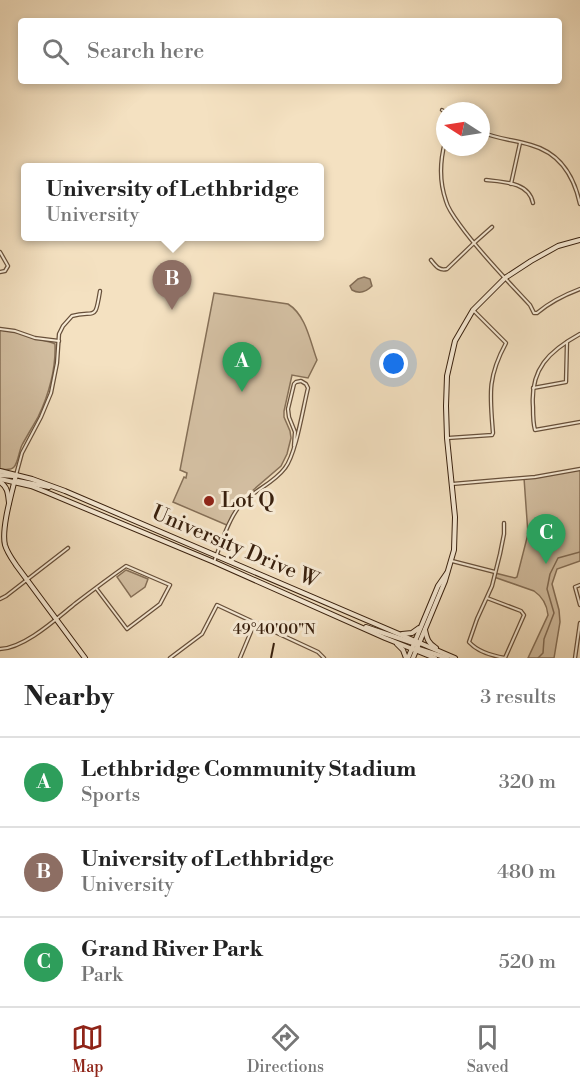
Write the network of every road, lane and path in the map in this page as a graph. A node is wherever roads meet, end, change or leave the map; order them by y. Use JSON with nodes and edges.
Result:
{"nodes":[{"id":1,"x":490,"y":136,"type":"edge"},
{"id":2,"x":520,"y":143,"type":"junction"},
{"id":3,"x":443,"y":156,"type":"edge"},
{"id":4,"x":486,"y":180,"type":"dead end"},
{"id":5,"x":511,"y":184,"type":"junction"},
{"id":6,"x":533,"y":203,"type":"dead end"},
{"id":7,"x":580,"y":204,"type":"edge"},
{"id":8,"x":492,"y":227,"type":"dead end"},
{"id":9,"x":580,"y":240,"type":"edge"},
{"id":10,"x":474,"y":243,"type":"junction"},
{"id":11,"x":0,"y":252,"type":"edge"},
{"id":12,"x":431,"y":260,"type":"dead end"},
{"id":13,"x":0,"y":272,"type":"edge"},
{"id":14,"x":505,"y":278,"type":"junction"},
{"id":15,"x":580,"y":289,"type":"edge"},
{"id":16,"x":100,"y":291,"type":"dead end"},
{"id":17,"x":473,"y":310,"type":"junction"},
{"id":18,"x":0,"y":329,"type":"edge"},
{"id":19,"x":580,"y":334,"type":"edge"},
{"id":20,"x":59,"y":340,"type":"junction"},
{"id":21,"x":567,"y":342,"type":"junction"},
{"id":22,"x":533,"y":388,"type":"junction"},
{"id":23,"x":580,"y":422,"type":"edge"},
{"id":24,"x":447,"y":438,"type":"junction"},
{"id":25,"x":294,"y":446,"type":"junction"},
{"id":26,"x":580,"y":469,"type":"edge"},
{"id":27,"x":16,"y":475,"type":"junction"},
{"id":28,"x":0,"y":477,"type":"edge"},
{"id":29,"x":15,"y":482,"type":"junction"},
{"id":30,"x":452,"y":484,"type":"junction"},
{"id":31,"x":55,"y":487,"type":"junction"},
{"id":32,"x":10,"y":506,"type":"junction"},
{"id":33,"x":504,"y":523,"type":"dead end"},
{"id":34,"x":2,"y":529,"type":"edge"},
{"id":35,"x":68,"y":548,"type":"dead end"},
{"id":36,"x":216,"y":556,"type":"junction"},
{"id":37,"x":452,"y":561,"type":"junction"},
{"id":38,"x":214,"y":562,"type":"junction"},
{"id":39,"x":495,"y":572,"type":"junction"},
{"id":40,"x":26,"y":579,"type":"junction"},
{"id":41,"x":580,"y":585,"type":"edge"},
{"id":42,"x":96,"y":588,"type":"junction"},
{"id":43,"x":488,"y":598,"type":"junction"},
{"id":44,"x":0,"y":599,"type":"edge"},
{"id":45,"x":580,"y":605,"type":"edge"},
{"id":46,"x":56,"y":618,"type":"junction"},
{"id":47,"x":342,"y":618,"type":"junction"},
{"id":48,"x":255,"y":622,"type":"junction"},
{"id":49,"x":580,"y":623,"type":"edge"},
{"id":50,"x":424,"y":628,"type":"junction"},
{"id":51,"x":395,"y":633,"type":"junction"},
{"id":52,"x":392,"y":640,"type":"junction"},
{"id":53,"x":416,"y":646,"type":"junction"},
{"id":54,"x":0,"y":649,"type":"edge"},
{"id":55,"x":425,"y":654,"type":"junction"},
{"id":56,"x":85,"y":658,"type":"edge"},
{"id":57,"x":170,"y":658,"type":"edge"},
{"id":58,"x":240,"y":658,"type":"edge"},
{"id":59,"x":324,"y":658,"type":"edge"},
{"id":60,"x":407,"y":658,"type":"edge"},
{"id":61,"x":415,"y":658,"type":"edge"},
{"id":62,"x":435,"y":658,"type":"edge"},
{"id":63,"x":447,"y":658,"type":"edge"},
{"id":64,"x":455,"y":658,"type":"edge"},
{"id":65,"x":575,"y":658,"type":"edge"}],
"edges":[{"from":1,"to":2,"type":"street"},
{"from":2,"to":5,"type":"street"},
{"from":2,"to":7,"type":"street"},
{"from":3,"to":10,"type":"street"},
{"from":4,"to":5,"type":"street"},
{"from":5,"to":6,"type":"street"},
{"from":8,"to":10,"type":"street"},
{"from":9,"to":14,"type":"main road"},
{"from":10,"to":12,"type":"street"},
{"from":10,"to":14,"type":"street"},
{"from":11,"to":13,"type":"street"},
{"from":14,"to":15,"type":"street"},
{"from":14,"to":17,"type":"main road"},
{"from":16,"to":20,"type":"street"},
{"from":17,"to":24,"type":"main road"},
{"from":17,"to":24,"type":"street"},
{"from":18,"to":20,"type":"street"},
{"from":19,"to":21,"type":"street"},
{"from":20,"to":27,"type":"street"},
{"from":21,"to":22,"type":"street"},
{"from":21,"to":22,"type":"street"},
{"from":22,"to":23,"type":"street"},
{"from":24,"to":30,"type":"main road"},
{"from":25,"to":25,"type":"street"},
{"from":25,"to":36,"type":"street"},
{"from":26,"to":30,"type":"street"},
{"from":27,"to":28,"type":"main road","name":"University Drive W"},
{"from":27,"to":29,"type":"main road"},
{"from":27,"to":31,"type":"main road","name":"University Drive W"},
{"from":28,"to":29,"type":"main road","name":"University Drive W"},
{"from":28,"to":32,"type":"main road"},
{"from":29,"to":31,"type":"main road"},
{"from":29,"to":32,"type":"main road"},
{"from":29,"to":38,"type":"main road","name":"University Drive W"},
{"from":30,"to":37,"type":"main road"},
{"from":31,"to":36,"type":"main road","name":"University Drive W"},
{"from":32,"to":34,"type":"main road"},
{"from":33,"to":39,"type":"street"},
{"from":34,"to":40,"type":"main road"},
{"from":35,"to":40,"type":"street"},
{"from":36,"to":38,"type":"street"},
{"from":36,"to":51,"type":"main road","name":"University Drive W"},
{"from":37,"to":39,"type":"street"},
{"from":37,"to":50,"type":"main road"},
{"from":38,"to":47,"type":"main road","name":"University Drive W"},
{"from":39,"to":43,"type":"street"},
{"from":40,"to":44,"type":"street"},
{"from":40,"to":46,"type":"main road"},
{"from":41,"to":45,"type":"street"},
{"from":42,"to":42,"type":"street"},
{"from":42,"to":46,"type":"street"},
{"from":43,"to":43,"type":"street"},
{"from":46,"to":54,"type":"street"},
{"from":46,"to":56,"type":"main road"},
{"from":47,"to":52,"type":"main road","name":"University Drive W"},
{"from":47,"to":53,"type":"main road"},
{"from":48,"to":57,"type":"street"},
{"from":48,"to":58,"type":"street"},
{"from":48,"to":59,"type":"street"},
{"from":49,"to":65,"type":"street"},
{"from":50,"to":51,"type":"main road"},
{"from":50,"to":53,"type":"main road"},
{"from":50,"to":64,"type":"main road"},
{"from":51,"to":53,"type":"main road","name":"University Drive W"},
{"from":52,"to":53,"type":"main road","name":"University Drive W"},
{"from":52,"to":60,"type":"main road"},
{"from":53,"to":55,"type":"main road"},
{"from":53,"to":60,"type":"main road"},
{"from":53,"to":61,"type":"main road"},
{"from":53,"to":63,"type":"main road"},
{"from":53,"to":64,"type":"main road","name":"University Drive W"},
{"from":55,"to":61,"type":"main road"},
{"from":55,"to":62,"type":"main road"}]}
